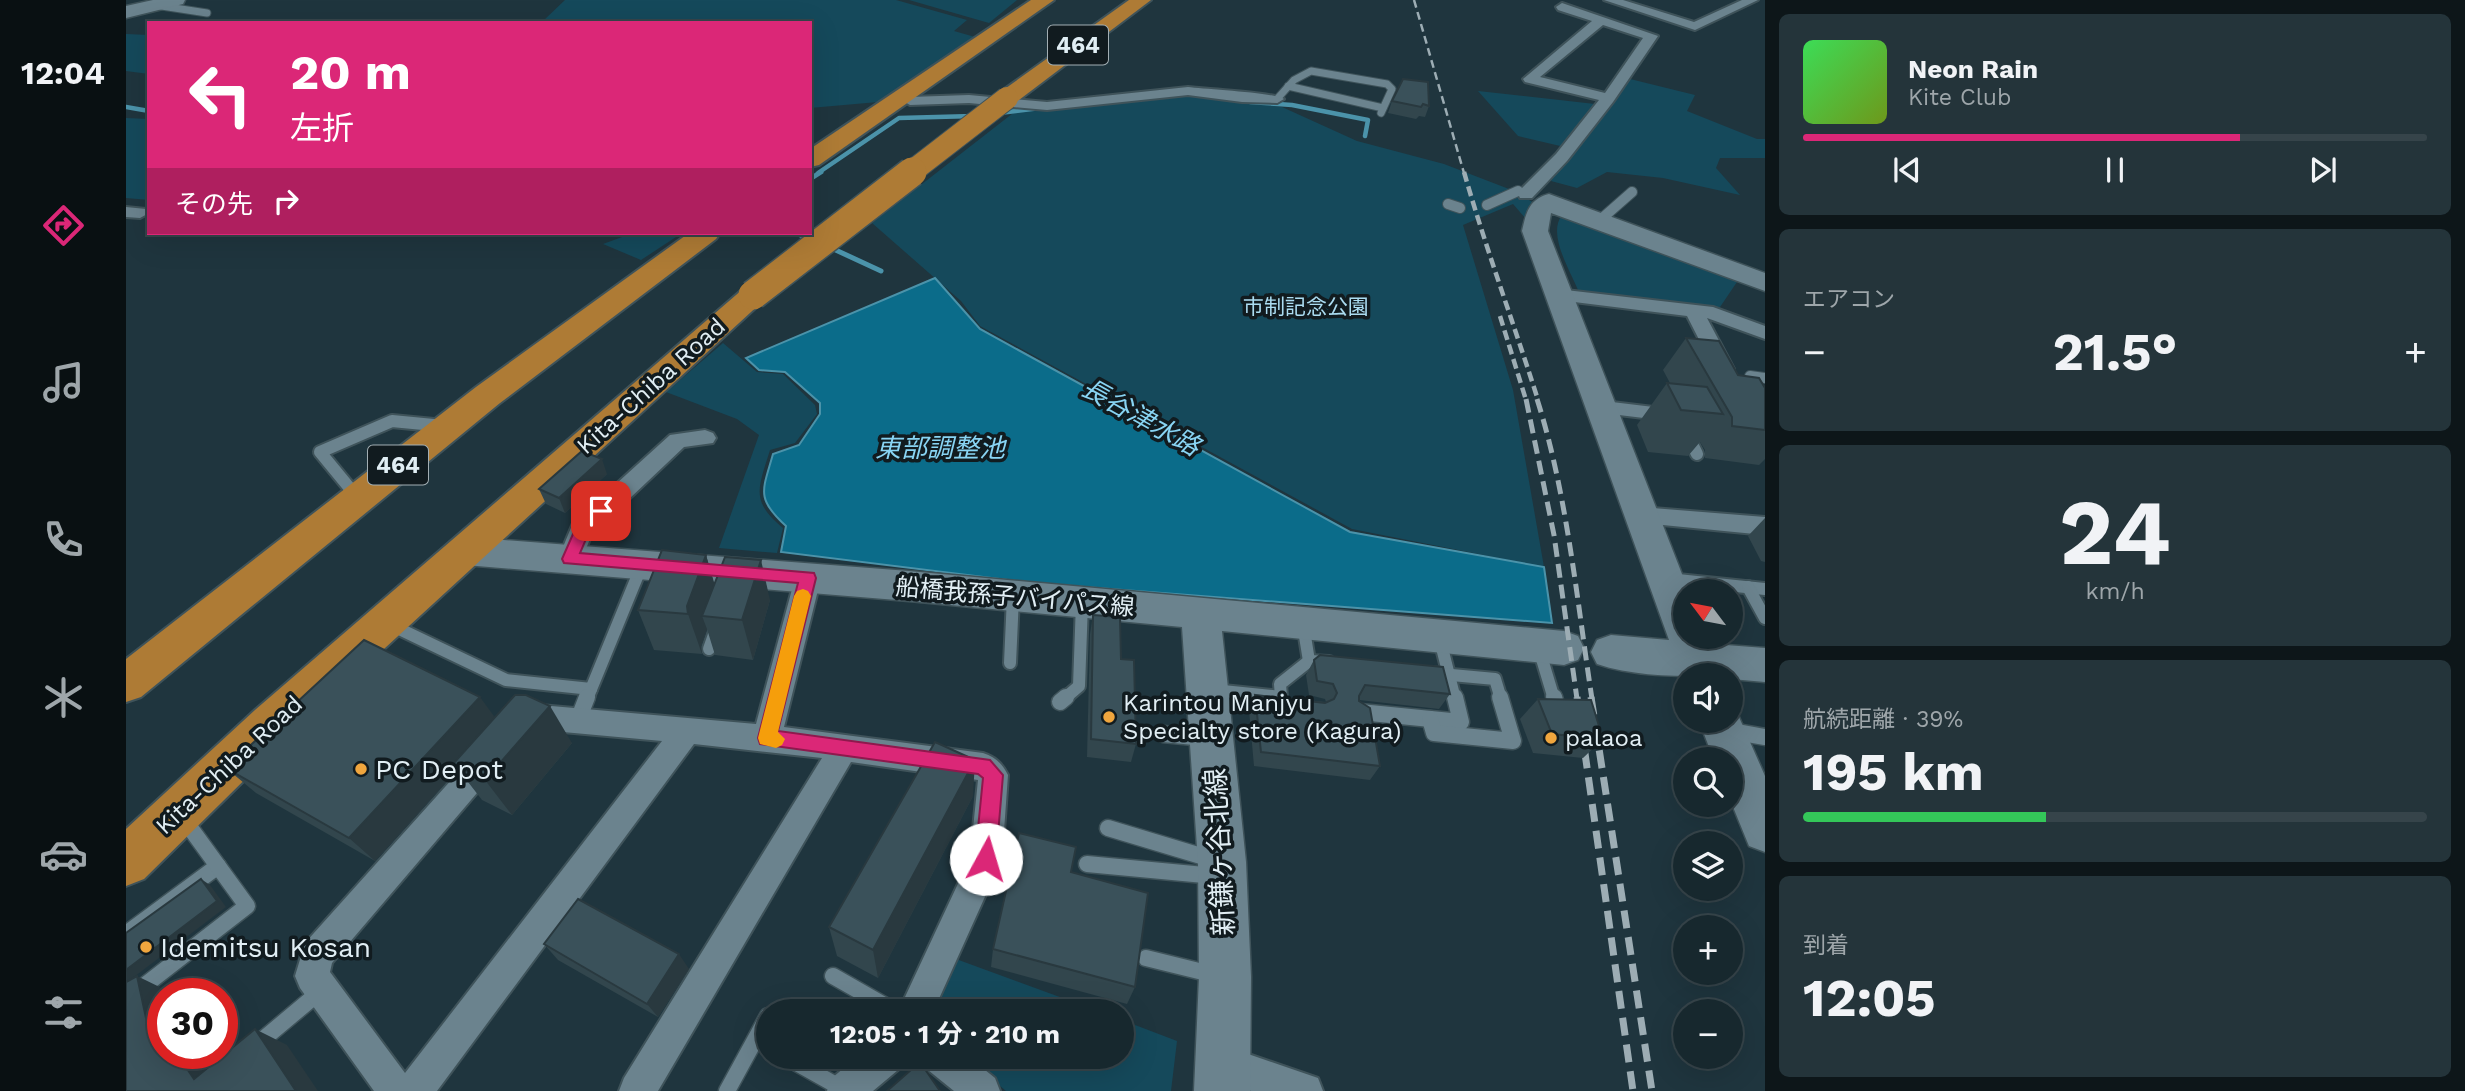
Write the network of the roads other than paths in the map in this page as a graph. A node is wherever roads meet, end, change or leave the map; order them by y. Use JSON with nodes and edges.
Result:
{"nodes":[{"id":1,"x":176,"y":0,"type":"edge"},
{"id":2,"x":1044,"y":0,"type":"edge"},
{"id":3,"x":1141,"y":0,"type":"edge"},
{"id":4,"x":1578,"y":0,"type":"edge"},
{"id":5,"x":1610,"y":0,"type":"edge"},
{"id":6,"x":1752,"y":0,"type":"edge"},
{"id":7,"x":155,"y":5,"type":"junction"},
{"id":8,"x":126,"y":12,"type":"edge"},
{"id":9,"x":207,"y":13,"type":"dead end"},
{"id":10,"x":1601,"y":20,"type":"junction"},
{"id":11,"x":1288,"y":86,"type":"junction"},
{"id":12,"x":915,"y":94,"type":"junction"},
{"id":13,"x":1608,"y":98,"type":"junction"},
{"id":14,"x":1277,"y":99,"type":"joint"},
{"id":15,"x":812,"y":159,"type":"edge"},
{"id":16,"x":1632,"y":192,"type":"dead end"},
{"id":17,"x":1531,"y":196,"type":"junction"},
{"id":18,"x":1448,"y":204,"type":"dead end"},
{"id":19,"x":1488,"y":205,"type":"dead end"},
{"id":20,"x":1460,"y":208,"type":"dead end"},
{"id":21,"x":1600,"y":221,"type":"junction"},
{"id":22,"x":703,"y":235,"type":"edge"},
{"id":23,"x":1765,"y":283,"type":"edge"},
{"id":24,"x":1557,"y":295,"type":"junction"},
{"id":25,"x":1694,"y":311,"type":"junction"},
{"id":26,"x":1765,"y":333,"type":"edge"},
{"id":27,"x":1765,"y":378,"type":"edge"},
{"id":28,"x":1743,"y":383,"type":"joint"},
{"id":29,"x":1599,"y":406,"type":"junction"},
{"id":30,"x":447,"y":427,"type":"junction"},
{"id":31,"x":705,"y":438,"type":"dead end"},
{"id":32,"x":1697,"y":454,"type":"dead end"},
{"id":33,"x":357,"y":497,"type":"junction"},
{"id":34,"x":1640,"y":516,"type":"junction"},
{"id":35,"x":1765,"y":526,"type":"edge"},
{"id":36,"x":465,"y":551,"type":"junction"},
{"id":37,"x":570,"y":559,"type":"junction"},
{"id":38,"x":642,"y":564,"type":"junction"},
{"id":39,"x":808,"y":578,"type":"junction"},
{"id":40,"x":1664,"y":579,"type":"junction"},
{"id":41,"x":1748,"y":587,"type":"junction"},
{"id":42,"x":1765,"y":589,"type":"edge"},
{"id":43,"x":1013,"y":596,"type":"junction"},
{"id":44,"x":1082,"y":603,"type":"junction"},
{"id":45,"x":1201,"y":614,"type":"junction"},
{"id":46,"x":720,"y":615,"type":"edge"},
{"id":47,"x":1765,"y":618,"type":"edge"},
{"id":48,"x":386,"y":623,"type":"junction"},
{"id":49,"x":1439,"y":636,"type":"junction"},
{"id":50,"x":1306,"y":642,"type":"junction"},
{"id":51,"x":1551,"y":647,"type":"joint"},
{"id":52,"x":709,"y":649,"type":"edge"},
{"id":53,"x":1693,"y":651,"type":"edge"},
{"id":54,"x":1611,"y":652,"type":"dead end"},
{"id":55,"x":1010,"y":663,"type":"dead end"},
{"id":56,"x":1339,"y":665,"type":"edge"},
{"id":57,"x":1765,"y":665,"type":"edge"},
{"id":58,"x":1411,"y":671,"type":"edge"},
{"id":59,"x":1449,"y":674,"type":"junction"},
{"id":60,"x":126,"y":684,"type":"edge"},
{"id":61,"x":591,"y":689,"type":"junction"},
{"id":62,"x":1208,"y":690,"type":"junction"},
{"id":63,"x":1060,"y":702,"type":"dead end"},
{"id":64,"x":1370,"y":709,"type":"edge"},
{"id":65,"x":1558,"y":711,"type":"edge"},
{"id":66,"x":1430,"y":719,"type":"junction"},
{"id":67,"x":578,"y":720,"type":"junction"},
{"id":68,"x":686,"y":732,"type":"junction"},
{"id":69,"x":1737,"y":733,"type":"edge"},
{"id":70,"x":1163,"y":734,"type":"dead end"},
{"id":71,"x":767,"y":738,"type":"junction"},
{"id":72,"x":1212,"y":739,"type":"junction"},
{"id":73,"x":844,"y":748,"type":"junction"},
{"id":74,"x":178,"y":812,"type":"junction"},
{"id":75,"x":1108,"y":828,"type":"dead end"},
{"id":76,"x":1765,"y":830,"type":"edge"},
{"id":77,"x":126,"y":862,"type":"edge"},
{"id":78,"x":1087,"y":864,"type":"dead end"},
{"id":79,"x":218,"y":866,"type":"junction"},
{"id":80,"x":1222,"y":870,"type":"junction"},
{"id":81,"x":126,"y":934,"type":"edge"},
{"id":82,"x":1146,"y":958,"type":"dead end"},
{"id":83,"x":833,"y":976,"type":"dead end"},
{"id":84,"x":1225,"y":977,"type":"junction"},
{"id":85,"x":322,"y":990,"type":"junction"},
{"id":86,"x":130,"y":993,"type":"edge"},
{"id":87,"x":873,"y":999,"type":"edge"},
{"id":88,"x":921,"y":999,"type":"edge"},
{"id":89,"x":756,"y":1051,"type":"edge"},
{"id":90,"x":241,"y":1057,"type":"edge"},
{"id":91,"x":807,"y":1069,"type":"edge"},
{"id":92,"x":871,"y":1069,"type":"edge"},
{"id":93,"x":956,"y":1069,"type":"edge"},
{"id":94,"x":1224,"y":1078,"type":"edge"},
{"id":95,"x":396,"y":1091,"type":"edge"},
{"id":96,"x":414,"y":1091,"type":"edge"},
{"id":97,"x":637,"y":1091,"type":"edge"},
{"id":98,"x":727,"y":1091,"type":"edge"},
{"id":99,"x":846,"y":1091,"type":"edge"},
{"id":100,"x":982,"y":1091,"type":"edge"},
{"id":101,"x":1305,"y":1091,"type":"edge"}],
"edges":[{"from":1,"to":7,"type":"street"},
{"from":2,"to":12,"type":"highway","number":"464"},
{"from":3,"to":36,"type":"highway","name":"Kita-Chiba Road","number":"464","bridge":true},
{"from":4,"to":10,"type":"street"},
{"from":5,"to":6,"type":"street"},
{"from":7,"to":8,"type":"street"},
{"from":7,"to":9,"type":"lane"},
{"from":10,"to":13,"type":"street"},
{"from":10,"to":13,"type":"street"},
{"from":11,"to":11,"type":"lane"},
{"from":11,"to":14,"type":"lane"},
{"from":12,"to":14,"type":"street"},
{"from":12,"to":15,"type":"highway","number":"464"},
{"from":13,"to":17,"type":"street"},
{"from":16,"to":21,"type":"lane"},
{"from":17,"to":19,"type":"lane"},
{"from":17,"to":21,"type":"street"},
{"from":17,"to":24,"type":"street"},
{"from":18,"to":20,"type":"lane"},
{"from":21,"to":23,"type":"street"},
{"from":22,"to":30,"type":"highway","number":"464"},
{"from":24,"to":25,"type":"street"},
{"from":24,"to":29,"type":"street"},
{"from":25,"to":26,"type":"street"},
{"from":25,"to":28,"type":"street"},
{"from":27,"to":28,"type":"lane"},
{"from":29,"to":32,"type":"lane"},
{"from":29,"to":34,"type":"street"},
{"from":30,"to":33,"type":"highway","number":"464"},
{"from":30,"to":33,"type":"lane"},
{"from":31,"to":37,"type":"street"},
{"from":33,"to":60,"type":"highway","number":"464"},
{"from":34,"to":35,"type":"street"},
{"from":34,"to":40,"type":"street"},
{"from":36,"to":37,"type":"street","name":"船橋我孫子バイパス線"},
{"from":36,"to":48,"type":"highway","name":"Kita-Chiba Road","number":"464"},
{"from":37,"to":38,"type":"street","name":"船橋我孫子バイパス線"},
{"from":38,"to":39,"type":"street","name":"船橋我孫子バイパス線"},
{"from":38,"to":61,"type":"lane"},
{"from":39,"to":43,"type":"street","name":"船橋我孫子バイパス線"},
{"from":39,"to":71,"type":"street"},
{"from":40,"to":41,"type":"lane"},
{"from":40,"to":53,"type":"street"},
{"from":41,"to":42,"type":"lane"},
{"from":41,"to":47,"type":"lane"},
{"from":43,"to":44,"type":"street","name":"船橋我孫子バイパス線"},
{"from":43,"to":55,"type":"lane"},
{"from":44,"to":45,"type":"street","name":"船橋我孫子バイパス線"},
{"from":44,"to":63,"type":"lane"},
{"from":45,"to":50,"type":"street","name":"船橋我孫子バイパス線"},
{"from":45,"to":62,"type":"street","name":"新鎌ヶ谷北線"},
{"from":46,"to":52,"type":"lane"},
{"from":48,"to":61,"type":"lane"},
{"from":48,"to":74,"type":"highway","name":"Kita-Chiba Road","number":"464"},
{"from":49,"to":50,"type":"street","name":"船橋我孫子バイパス線"},
{"from":49,"to":51,"type":"street","name":"船橋我孫子バイパス線"},
{"from":49,"to":59,"type":"lane"},
{"from":50,"to":56,"type":"lane"},
{"from":50,"to":62,"type":"lane"},
{"from":51,"to":65,"type":"lane"},
{"from":53,"to":54,"type":"street"},
{"from":53,"to":57,"type":"street"},
{"from":58,"to":59,"type":"lane"},
{"from":59,"to":66,"type":"lane"},
{"from":59,"to":66,"type":"lane"},
{"from":61,"to":67,"type":"lane"},
{"from":62,"to":72,"type":"street","name":"新鎌ヶ谷北線"},
{"from":64,"to":66,"type":"lane"},
{"from":67,"to":68,"type":"street"},
{"from":67,"to":85,"type":"street"},
{"from":68,"to":71,"type":"street"},
{"from":68,"to":96,"type":"street"},
{"from":69,"to":76,"type":"street"},
{"from":70,"to":72,"type":"lane"},
{"from":71,"to":73,"type":"street"},
{"from":72,"to":80,"type":"street","name":"新鎌ヶ谷北線"},
{"from":73,"to":88,"type":"street"},
{"from":73,"to":97,"type":"street"},
{"from":74,"to":77,"type":"highway","name":"Kita-Chiba Road","number":"464"},
{"from":74,"to":79,"type":"lane"},
{"from":75,"to":80,"type":"lane"},
{"from":78,"to":80,"type":"lane"},
{"from":79,"to":81,"type":"lane"},
{"from":79,"to":86,"type":"lane"},
{"from":80,"to":84,"type":"street","name":"新鎌ヶ谷北線"},
{"from":82,"to":84,"type":"lane"},
{"from":83,"to":87,"type":"lane"},
{"from":84,"to":94,"type":"street","name":"新鎌ヶ谷北線"},
{"from":85,"to":90,"type":"lane"},
{"from":85,"to":95,"type":"street"},
{"from":89,"to":98,"type":"lane"},
{"from":91,"to":99,"type":"lane"},
{"from":92,"to":99,"type":"street"},
{"from":93,"to":100,"type":"street"},
{"from":94,"to":101,"type":"street"}]}
